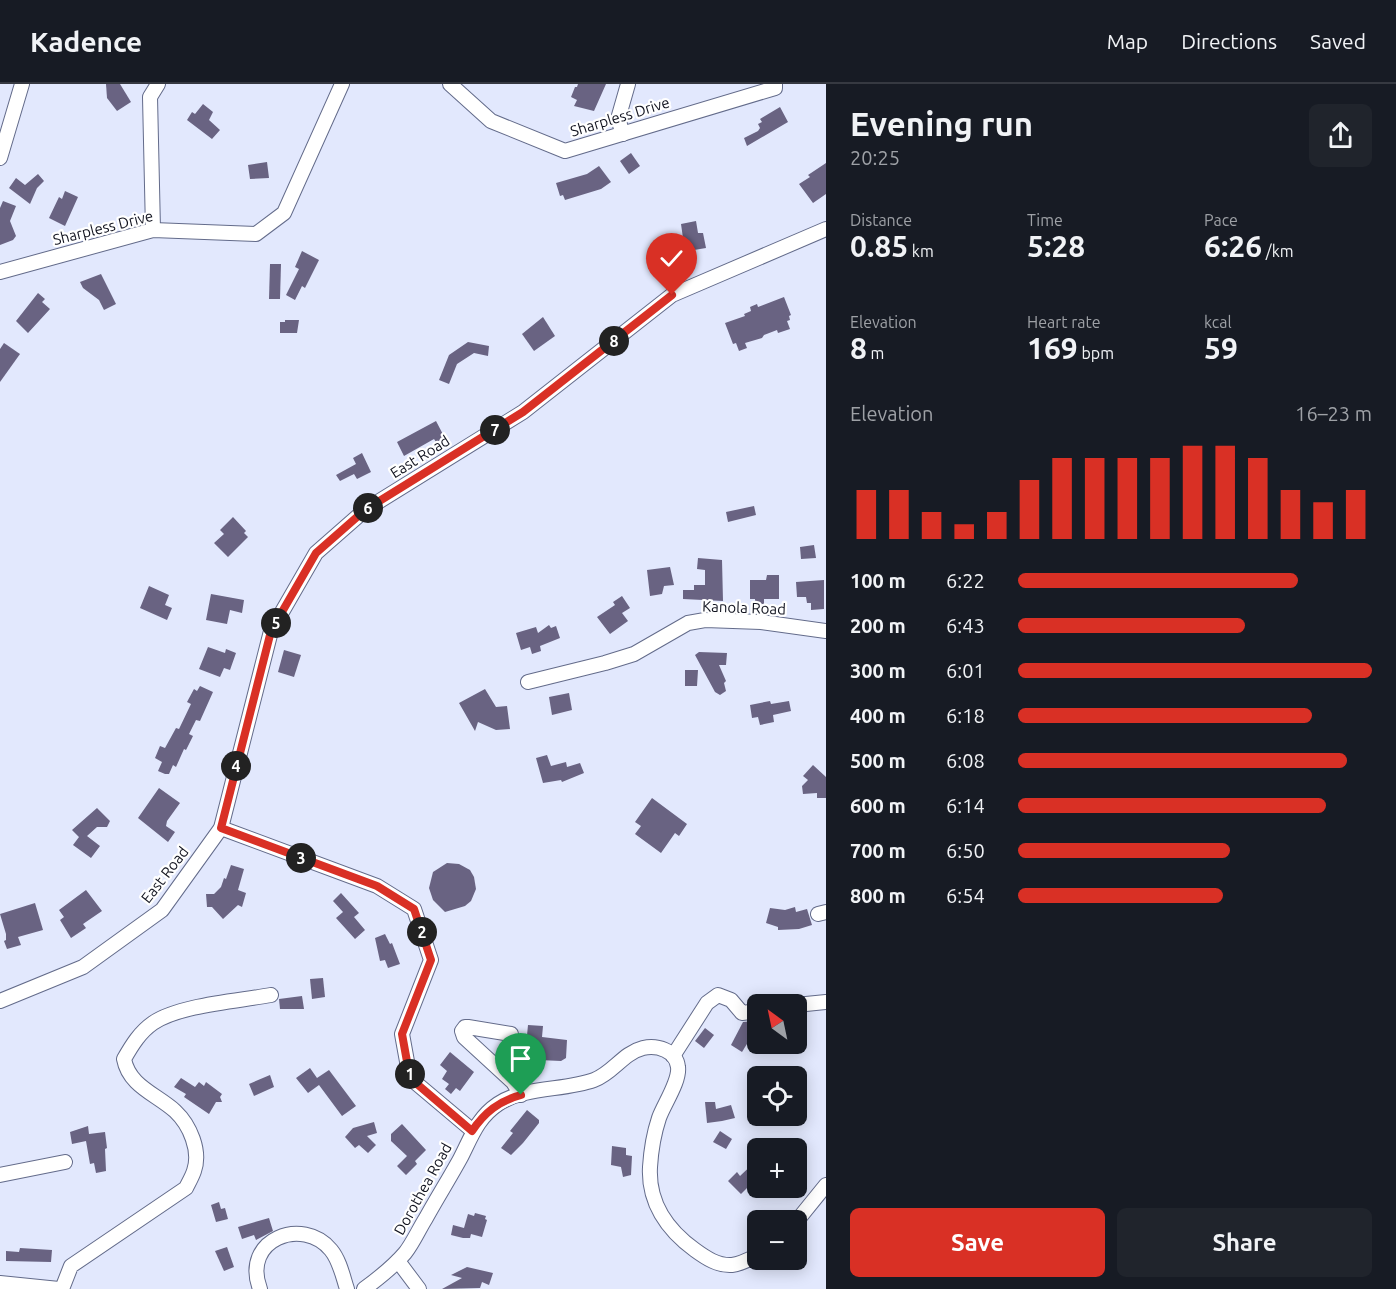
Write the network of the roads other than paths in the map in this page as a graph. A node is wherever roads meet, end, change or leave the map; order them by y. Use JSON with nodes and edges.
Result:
{"nodes":[{"id":1,"x":22,"y":84,"type":"edge"},
{"id":2,"x":158,"y":84,"type":"edge"},
{"id":3,"x":342,"y":84,"type":"edge"},
{"id":4,"x":450,"y":84,"type":"edge"},
{"id":5,"x":628,"y":84,"type":"edge"},
{"id":6,"x":775,"y":84,"type":"edge"},
{"id":7,"x":623,"y":134,"type":"junction"},
{"id":8,"x":0,"y":158,"type":"edge"},
{"id":9,"x":826,"y":229,"type":"edge"},
{"id":10,"x":153,"y":230,"type":"junction"},
{"id":11,"x":0,"y":272,"type":"edge"},
{"id":12,"x":826,"y":631,"type":"edge"},
{"id":13,"x":528,"y":682,"type":"dead end"},
{"id":14,"x":221,"y":828,"type":"junction"},
{"id":15,"x":271,"y":995,"type":"dead end"},
{"id":16,"x":0,"y":1001,"type":"edge"},
{"id":17,"x":826,"y":1002,"type":"edge"},
{"id":18,"x":807,"y":1004,"type":"edge"},
{"id":19,"x":747,"y":1012,"type":"edge"},
{"id":20,"x":511,"y":1034,"type":"dead end"},
{"id":21,"x":673,"y":1056,"type":"junction"},
{"id":22,"x":521,"y":1095,"type":"junction"},
{"id":23,"x":472,"y":1131,"type":"junction"},
{"id":24,"x":65,"y":1162,"type":"dead end"},
{"id":25,"x":0,"y":1176,"type":"edge"},
{"id":26,"x":826,"y":1185,"type":"edge"},
{"id":27,"x":806,"y":1210,"type":"edge"},
{"id":28,"x":747,"y":1259,"type":"edge"},
{"id":29,"x":398,"y":1261,"type":"junction"},
{"id":30,"x":0,"y":1283,"type":"edge"},
{"id":31,"x":60,"y":1289,"type":"edge"},
{"id":32,"x":260,"y":1289,"type":"edge"},
{"id":33,"x":347,"y":1289,"type":"edge"},
{"id":34,"x":364,"y":1289,"type":"edge"},
{"id":35,"x":419,"y":1289,"type":"edge"}],
"edges":[{"from":1,"to":8,"type":"street"},
{"from":2,"to":10,"type":"street"},
{"from":3,"to":10,"type":"street","name":"Sharpless Drive"},
{"from":4,"to":7,"type":"street","name":"Sharpless Drive"},
{"from":5,"to":7,"type":"street"},
{"from":6,"to":7,"type":"street","name":"Sharpless Drive"},
{"from":9,"to":14,"type":"street","name":"East Road"},
{"from":10,"to":11,"type":"street","name":"Sharpless Drive"},
{"from":12,"to":13,"type":"street","name":"Kanola Road"},
{"from":14,"to":16,"type":"street","name":"East Road"},
{"from":14,"to":23,"type":"street"},
{"from":15,"to":31,"type":"street"},
{"from":17,"to":18,"type":"street"},
{"from":19,"to":21,"type":"street"},
{"from":20,"to":22,"type":"street"},
{"from":21,"to":22,"type":"street","name":"Dorothea Road"},
{"from":21,"to":28,"type":"street"},
{"from":22,"to":23,"type":"street","name":"Dorothea Road"},
{"from":23,"to":29,"type":"street","name":"Dorothea Road"},
{"from":24,"to":25,"type":"street"},
{"from":26,"to":27,"type":"street"},
{"from":29,"to":34,"type":"street","name":"Dorothea Road"},
{"from":29,"to":35,"type":"street"},
{"from":30,"to":31,"type":"street"},
{"from":32,"to":33,"type":"street"}]}
